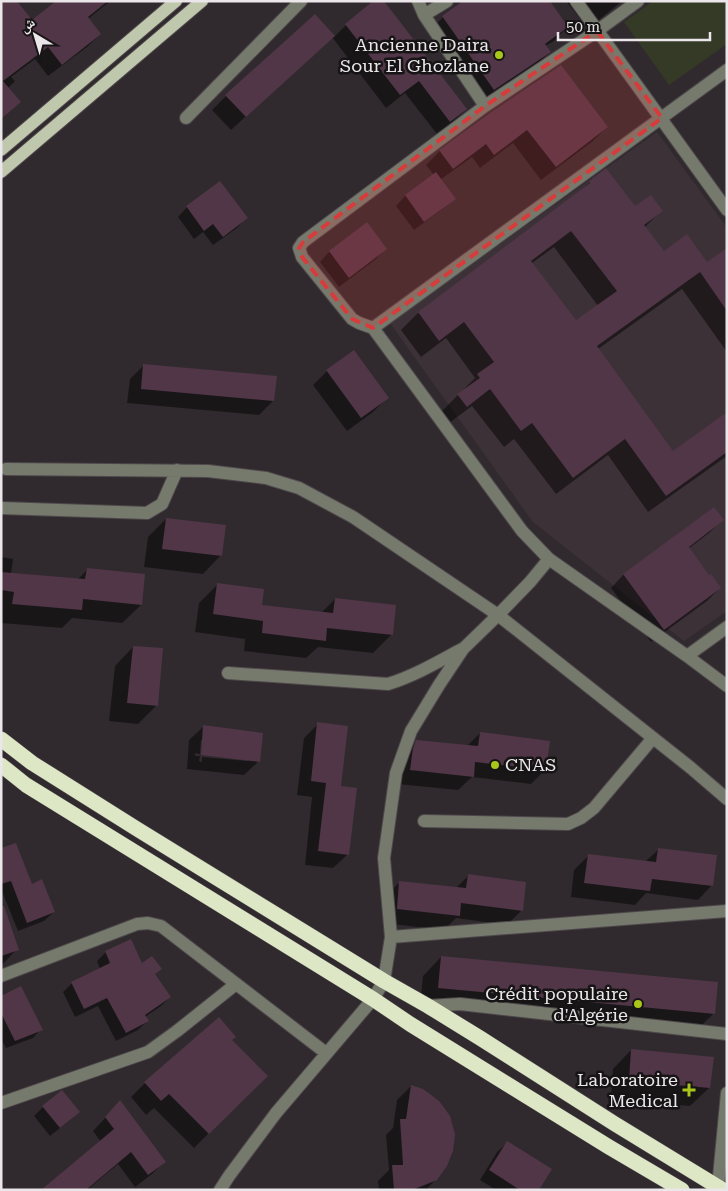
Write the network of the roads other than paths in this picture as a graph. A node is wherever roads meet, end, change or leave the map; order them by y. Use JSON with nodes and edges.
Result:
{"nodes":[{"id":1,"x":176,"y":1,"type":"edge"},
{"id":2,"x":202,"y":1,"type":"edge"},
{"id":3,"x":301,"y":1,"type":"edge"},
{"id":4,"x":418,"y":1,"type":"edge"},
{"id":5,"x":447,"y":1,"type":"edge"},
{"id":6,"x":576,"y":1,"type":"edge"},
{"id":7,"x":638,"y":1,"type":"edge"},
{"id":8,"x":424,"y":15,"type":"junction"},
{"id":9,"x":597,"y":31,"type":"junction"},
{"id":10,"x":727,"y":70,"type":"edge"},
{"id":11,"x":485,"y":106,"type":"junction"},
{"id":12,"x":186,"y":118,"type":"dead end"},
{"id":13,"x":662,"y":118,"type":"junction"},
{"id":14,"x":1,"y":150,"type":"edge"},
{"id":15,"x":1,"y":172,"type":"edge"},
{"id":16,"x":727,"y":210,"type":"edge"},
{"id":17,"x":373,"y":328,"type":"junction"},
{"id":18,"x":6,"y":469,"type":"dead end"},
{"id":19,"x":177,"y":470,"type":"junction"},
{"id":20,"x":1,"y":508,"type":"edge"},
{"id":21,"x":549,"y":559,"type":"junction"},
{"id":22,"x":498,"y":615,"type":"junction"},
{"id":23,"x":727,"y":627,"type":"edge"},
{"id":24,"x":464,"y":649,"type":"junction"},
{"id":25,"x":686,"y":656,"type":"junction"},
{"id":26,"x":228,"y":673,"type":"dead end"},
{"id":27,"x":727,"y":686,"type":"edge"},
{"id":28,"x":653,"y":738,"type":"junction"},
{"id":29,"x":1,"y":739,"type":"edge"},
{"id":30,"x":1,"y":765,"type":"edge"},
{"id":31,"x":727,"y":799,"type":"edge"},
{"id":32,"x":424,"y":822,"type":"dead end"},
{"id":33,"x":727,"y":911,"type":"edge"},
{"id":34,"x":391,"y":937,"type":"junction"},
{"id":35,"x":1,"y":976,"type":"edge"},
{"id":36,"x":384,"y":981,"type":"junction"},
{"id":37,"x":236,"y":984,"type":"junction"},
{"id":38,"x":373,"y":999,"type":"junction"},
{"id":39,"x":428,"y":1006,"type":"junction"},
{"id":40,"x":727,"y":1034,"type":"edge"},
{"id":41,"x":326,"y":1054,"type":"junction"},
{"id":42,"x":727,"y":1093,"type":"edge"},
{"id":43,"x":1,"y":1103,"type":"edge"},
{"id":44,"x":720,"y":1188,"type":"edge"},
{"id":45,"x":220,"y":1190,"type":"edge"},
{"id":46,"x":682,"y":1190,"type":"edge"}],
"edges":[{"from":1,"to":14,"type":"main road"},
{"from":2,"to":15,"type":"main road"},
{"from":3,"to":12,"type":"street"},
{"from":4,"to":8,"type":"street"},
{"from":5,"to":8,"type":"street"},
{"from":6,"to":9,"type":"street"},
{"from":7,"to":9,"type":"street"},
{"from":8,"to":11,"type":"street"},
{"from":9,"to":11,"type":"street"},
{"from":9,"to":13,"type":"street"},
{"from":10,"to":13,"type":"street"},
{"from":11,"to":17,"type":"street"},
{"from":13,"to":16,"type":"street"},
{"from":13,"to":17,"type":"street"},
{"from":17,"to":21,"type":"street"},
{"from":18,"to":19,"type":"street"},
{"from":19,"to":20,"type":"street"},
{"from":19,"to":22,"type":"street"},
{"from":21,"to":22,"type":"street"},
{"from":21,"to":25,"type":"street"},
{"from":22,"to":24,"type":"street"},
{"from":22,"to":28,"type":"street"},
{"from":23,"to":25,"type":"street"},
{"from":24,"to":26,"type":"street"},
{"from":24,"to":34,"type":"street"},
{"from":25,"to":27,"type":"street"},
{"from":28,"to":31,"type":"street"},
{"from":28,"to":32,"type":"street"},
{"from":29,"to":36,"type":"highway"},
{"from":30,"to":38,"type":"highway"},
{"from":33,"to":34,"type":"street"},
{"from":34,"to":36,"type":"street"},
{"from":35,"to":37,"type":"street"},
{"from":36,"to":38,"type":"street"},
{"from":36,"to":39,"type":"highway"},
{"from":37,"to":41,"type":"street"},
{"from":37,"to":43,"type":"street"},
{"from":38,"to":41,"type":"street"},
{"from":38,"to":46,"type":"highway"},
{"from":39,"to":40,"type":"street"},
{"from":39,"to":44,"type":"highway"},
{"from":41,"to":45,"type":"street"},
{"from":42,"to":44,"type":"street"}]}
